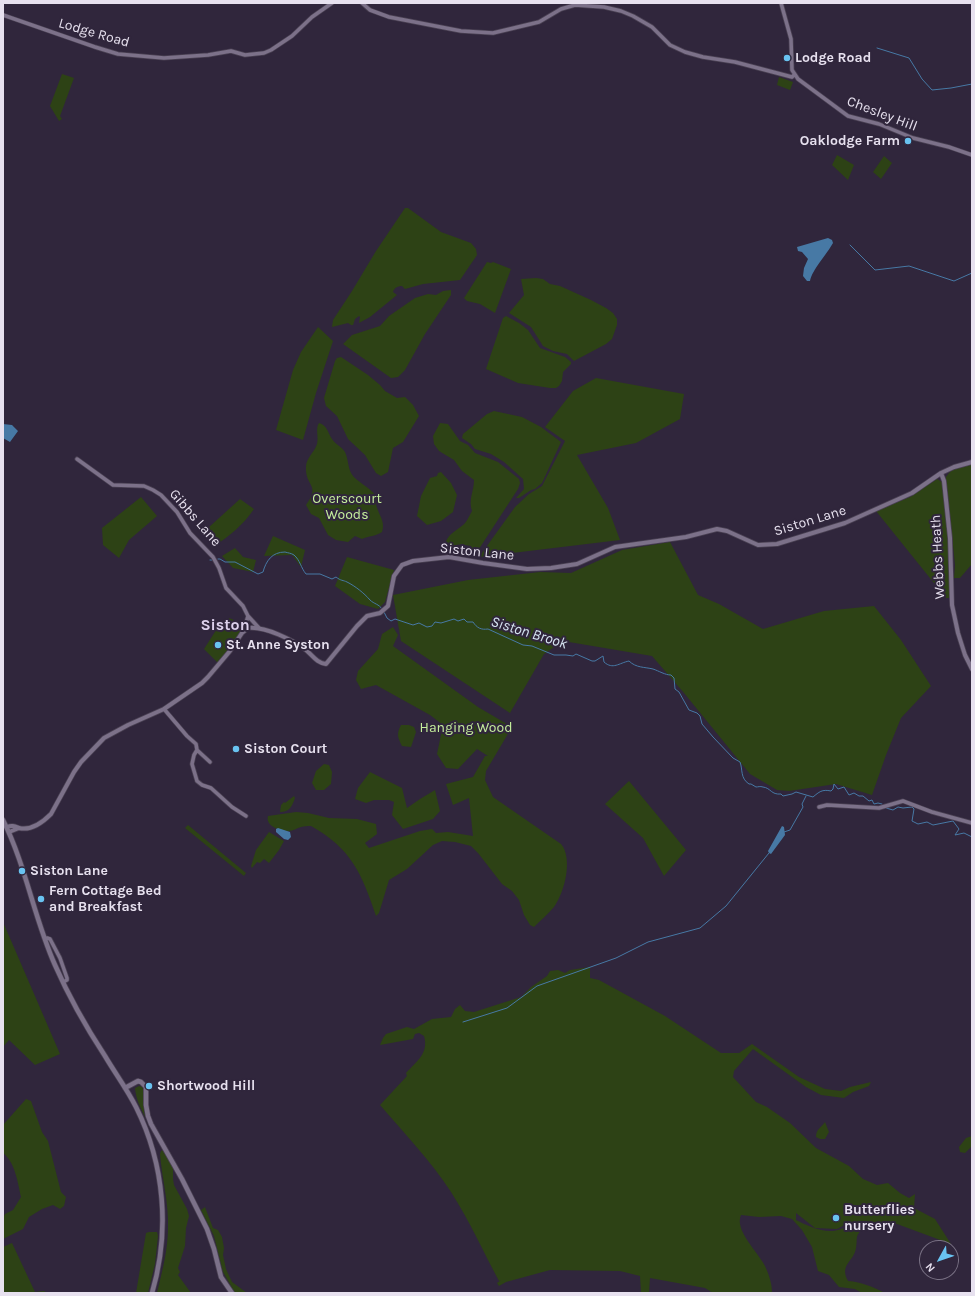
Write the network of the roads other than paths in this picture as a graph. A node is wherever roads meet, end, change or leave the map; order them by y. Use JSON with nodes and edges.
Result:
{"nodes":[{"id":1,"x":332,"y":3,"type":"edge"},
{"id":2,"x":362,"y":3,"type":"edge"},
{"id":3,"x":781,"y":3,"type":"edge"},
{"id":4,"x":3,"y":15,"type":"edge"},
{"id":5,"x":794,"y":75,"type":"junction"},
{"id":6,"x":972,"y":155,"type":"edge"},
{"id":7,"x":77,"y":459,"type":"dead end"},
{"id":8,"x":972,"y":462,"type":"edge"},
{"id":9,"x":941,"y":473,"type":"junction"},
{"id":10,"x":248,"y":616,"type":"junction"},
{"id":11,"x":259,"y":628,"type":"junction"},
{"id":12,"x":244,"y":630,"type":"junction"},
{"id":13,"x":972,"y":670,"type":"edge"},
{"id":14,"x":164,"y":709,"type":"junction"},
{"id":15,"x":196,"y":750,"type":"junction"},
{"id":16,"x":210,"y":762,"type":"dead end"},
{"id":17,"x":819,"y":807,"type":"dead end"},
{"id":18,"x":246,"y":816,"type":"dead end"},
{"id":19,"x":3,"y":820,"type":"edge"},
{"id":20,"x":972,"y":823,"type":"edge"},
{"id":21,"x":8,"y":830,"type":"junction"},
{"id":22,"x":126,"y":1088,"type":"junction"},
{"id":23,"x":152,"y":1293,"type":"edge"},
{"id":24,"x":232,"y":1293,"type":"edge"}],
"edges":[{"from":1,"to":4,"type":"street","name":"Lodge Road"},
{"from":2,"to":5,"type":"street"},
{"from":3,"to":5,"type":"street"},
{"from":5,"to":6,"type":"street","name":"Chesley Hill"},
{"from":7,"to":10,"type":"street","name":"Gibbs Lane"},
{"from":8,"to":9,"type":"street"},
{"from":9,"to":11,"type":"street","name":"Siston Lane"},
{"from":9,"to":13,"type":"street","name":"Webbs Heath"},
{"from":10,"to":11,"type":"street","name":"Gibbs Lane"},
{"from":10,"to":12,"type":"street"},
{"from":11,"to":12,"type":"street"},
{"from":12,"to":14,"type":"street"},
{"from":14,"to":15,"type":"street"},
{"from":14,"to":21,"type":"street"},
{"from":15,"to":16,"type":"street"},
{"from":15,"to":18,"type":"street"},
{"from":17,"to":20,"type":"street"},
{"from":19,"to":21,"type":"main road"},
{"from":21,"to":22,"type":"main road"},
{"from":22,"to":23,"type":"main road"},
{"from":22,"to":24,"type":"main road"}]}
